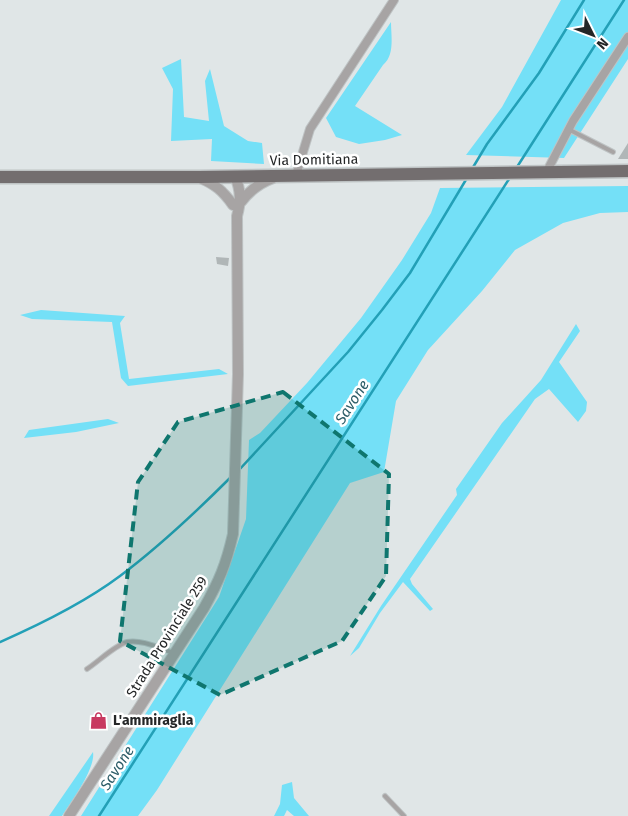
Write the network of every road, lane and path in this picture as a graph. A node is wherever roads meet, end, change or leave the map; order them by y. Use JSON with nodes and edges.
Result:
{"nodes":[{"id":1,"x":394,"y":0,"type":"edge"},
{"id":2,"x":628,"y":37,"type":"edge"},
{"id":3,"x":568,"y":130,"type":"junction"},
{"id":4,"x":612,"y":152,"type":"dead end"},
{"id":5,"x":543,"y":171,"type":"junction"},
{"id":6,"x":628,"y":171,"type":"edge"},
{"id":7,"x":296,"y":175,"type":"junction"},
{"id":8,"x":235,"y":176,"type":"junction"},
{"id":9,"x":279,"y":176,"type":"junction"},
{"id":10,"x":0,"y":177,"type":"edge"},
{"id":11,"x":199,"y":177,"type":"junction"},
{"id":12,"x":237,"y":203,"type":"junction"},
{"id":13,"x":174,"y":653,"type":"junction"},
{"id":14,"x":88,"y":669,"type":"dead end"},
{"id":15,"x":385,"y":796,"type":"dead end"},
{"id":16,"x":69,"y":816,"type":"edge"},
{"id":17,"x":404,"y":816,"type":"edge"}],
"edges":[{"from":1,"to":7,"type":"street"},
{"from":2,"to":3,"type":"street"},
{"from":3,"to":4,"type":"lane"},
{"from":3,"to":5,"type":"street"},
{"from":5,"to":6,"type":"main road","name":"Via Domitiana"},
{"from":5,"to":7,"type":"main road","name":"Via Domitiana"},
{"from":7,"to":9,"type":"main road","name":"Via Domitiana"},
{"from":8,"to":9,"type":"main road","name":"Via Domitiana"},
{"from":8,"to":11,"type":"main road","name":"Via Domitiana"},
{"from":8,"to":12,"type":"street"},
{"from":9,"to":12,"type":"street"},
{"from":10,"to":11,"type":"main road","name":"Via Domitiana"},
{"from":11,"to":12,"type":"street"},
{"from":12,"to":13,"type":"street","name":"Strada Provinciale 259"},
{"from":13,"to":14,"type":"lane"},
{"from":13,"to":16,"type":"street","name":"Strada Provinciale 259"},
{"from":15,"to":17,"type":"lane"}]}
